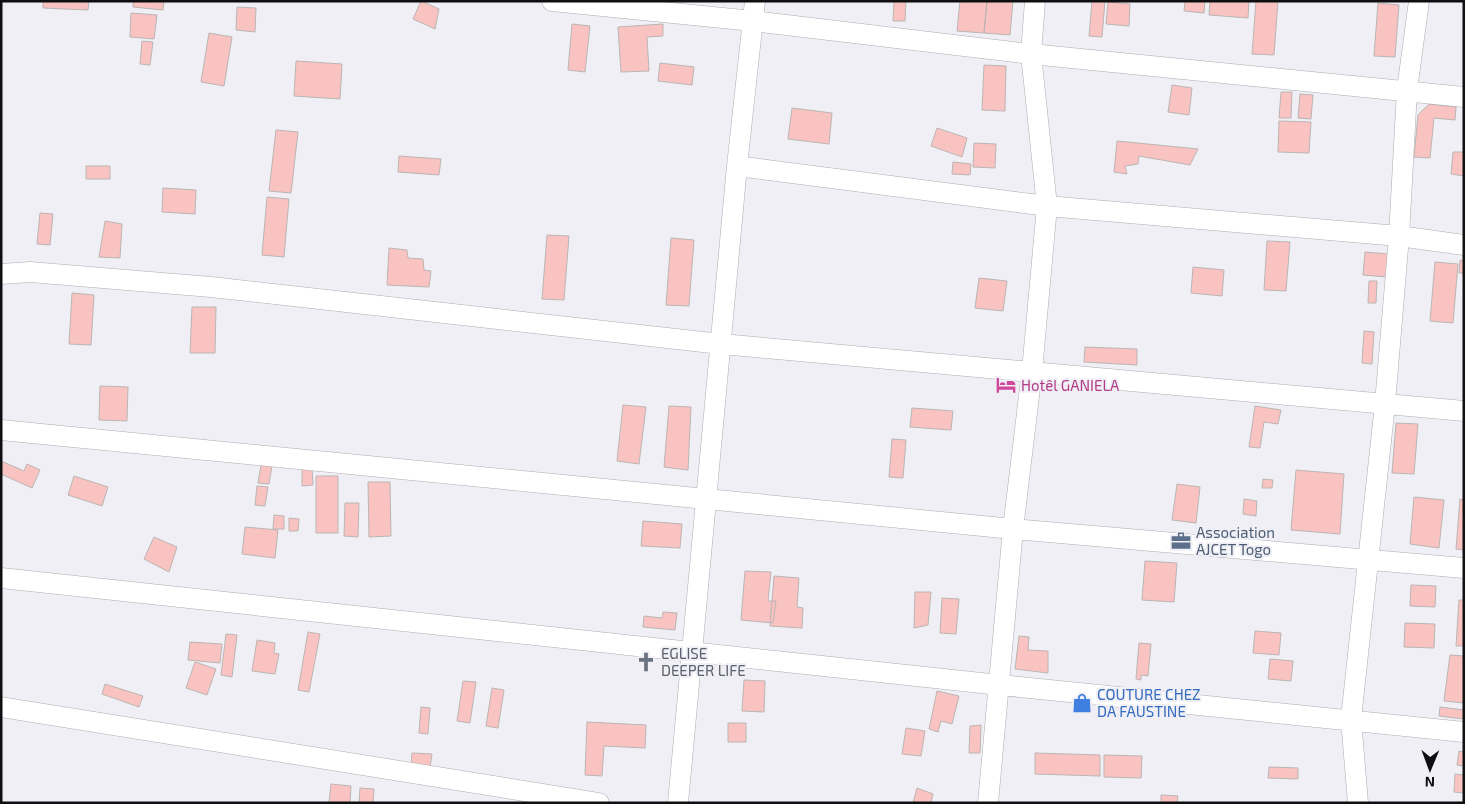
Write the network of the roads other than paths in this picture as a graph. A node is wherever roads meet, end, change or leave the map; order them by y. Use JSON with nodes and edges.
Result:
{"nodes":[{"id":1,"x":552,"y":1,"type":"edge"},
{"id":2,"x":1035,"y":1,"type":"edge"},
{"id":3,"x":1419,"y":1,"type":"edge"},
{"id":4,"x":754,"y":11,"type":"edge"},
{"id":5,"x":1031,"y":54,"type":"junction"},
{"id":6,"x":1407,"y":90,"type":"junction"},
{"id":7,"x":1464,"y":97,"type":"edge"},
{"id":8,"x":737,"y":166,"type":"junction"},
{"id":9,"x":1047,"y":206,"type":"junction"},
{"id":10,"x":1399,"y":236,"type":"junction"},
{"id":11,"x":1464,"y":245,"type":"edge"},
{"id":12,"x":1,"y":274,"type":"edge"},
{"id":13,"x":721,"y":344,"type":"junction"},
{"id":14,"x":1032,"y":371,"type":"junction"},
{"id":15,"x":1385,"y":404,"type":"junction"},
{"id":16,"x":1464,"y":411,"type":"edge"},
{"id":17,"x":1,"y":430,"type":"edge"},
{"id":18,"x":706,"y":499,"type":"junction"},
{"id":19,"x":1013,"y":529,"type":"junction"},
{"id":20,"x":1369,"y":558,"type":"junction"},
{"id":21,"x":1464,"y":568,"type":"edge"},
{"id":22,"x":1,"y":578,"type":"edge"},
{"id":23,"x":694,"y":652,"type":"junction"},
{"id":24,"x":1000,"y":685,"type":"junction"},
{"id":25,"x":1,"y":706,"type":"edge"},
{"id":26,"x":1351,"y":719,"type":"junction"},
{"id":27,"x":1464,"y":732,"type":"edge"},
{"id":28,"x":599,"y":803,"type":"edge"},
{"id":29,"x":678,"y":803,"type":"edge"},
{"id":30,"x":988,"y":803,"type":"edge"},
{"id":31,"x":1358,"y":803,"type":"edge"}],
"edges":[{"from":1,"to":4,"type":"street"},
{"from":2,"to":5,"type":"street"},
{"from":3,"to":6,"type":"street"},
{"from":4,"to":5,"type":"street"},
{"from":4,"to":8,"type":"street"},
{"from":5,"to":6,"type":"street"},
{"from":5,"to":9,"type":"street"},
{"from":6,"to":7,"type":"street"},
{"from":6,"to":10,"type":"street"},
{"from":8,"to":9,"type":"street"},
{"from":8,"to":13,"type":"street"},
{"from":9,"to":10,"type":"street"},
{"from":9,"to":14,"type":"street"},
{"from":10,"to":11,"type":"street"},
{"from":10,"to":15,"type":"street"},
{"from":12,"to":13,"type":"street"},
{"from":13,"to":14,"type":"street"},
{"from":13,"to":18,"type":"street"},
{"from":14,"to":15,"type":"street"},
{"from":14,"to":19,"type":"street"},
{"from":15,"to":16,"type":"street"},
{"from":15,"to":20,"type":"street"},
{"from":17,"to":18,"type":"street"},
{"from":18,"to":19,"type":"street"},
{"from":18,"to":23,"type":"street"},
{"from":19,"to":20,"type":"street"},
{"from":19,"to":24,"type":"street"},
{"from":20,"to":21,"type":"street"},
{"from":20,"to":26,"type":"street"},
{"from":22,"to":23,"type":"street"},
{"from":23,"to":24,"type":"street"},
{"from":23,"to":29,"type":"street"},
{"from":24,"to":26,"type":"street"},
{"from":24,"to":30,"type":"street"},
{"from":25,"to":28,"type":"street"},
{"from":26,"to":27,"type":"street"},
{"from":26,"to":31,"type":"street"}]}
